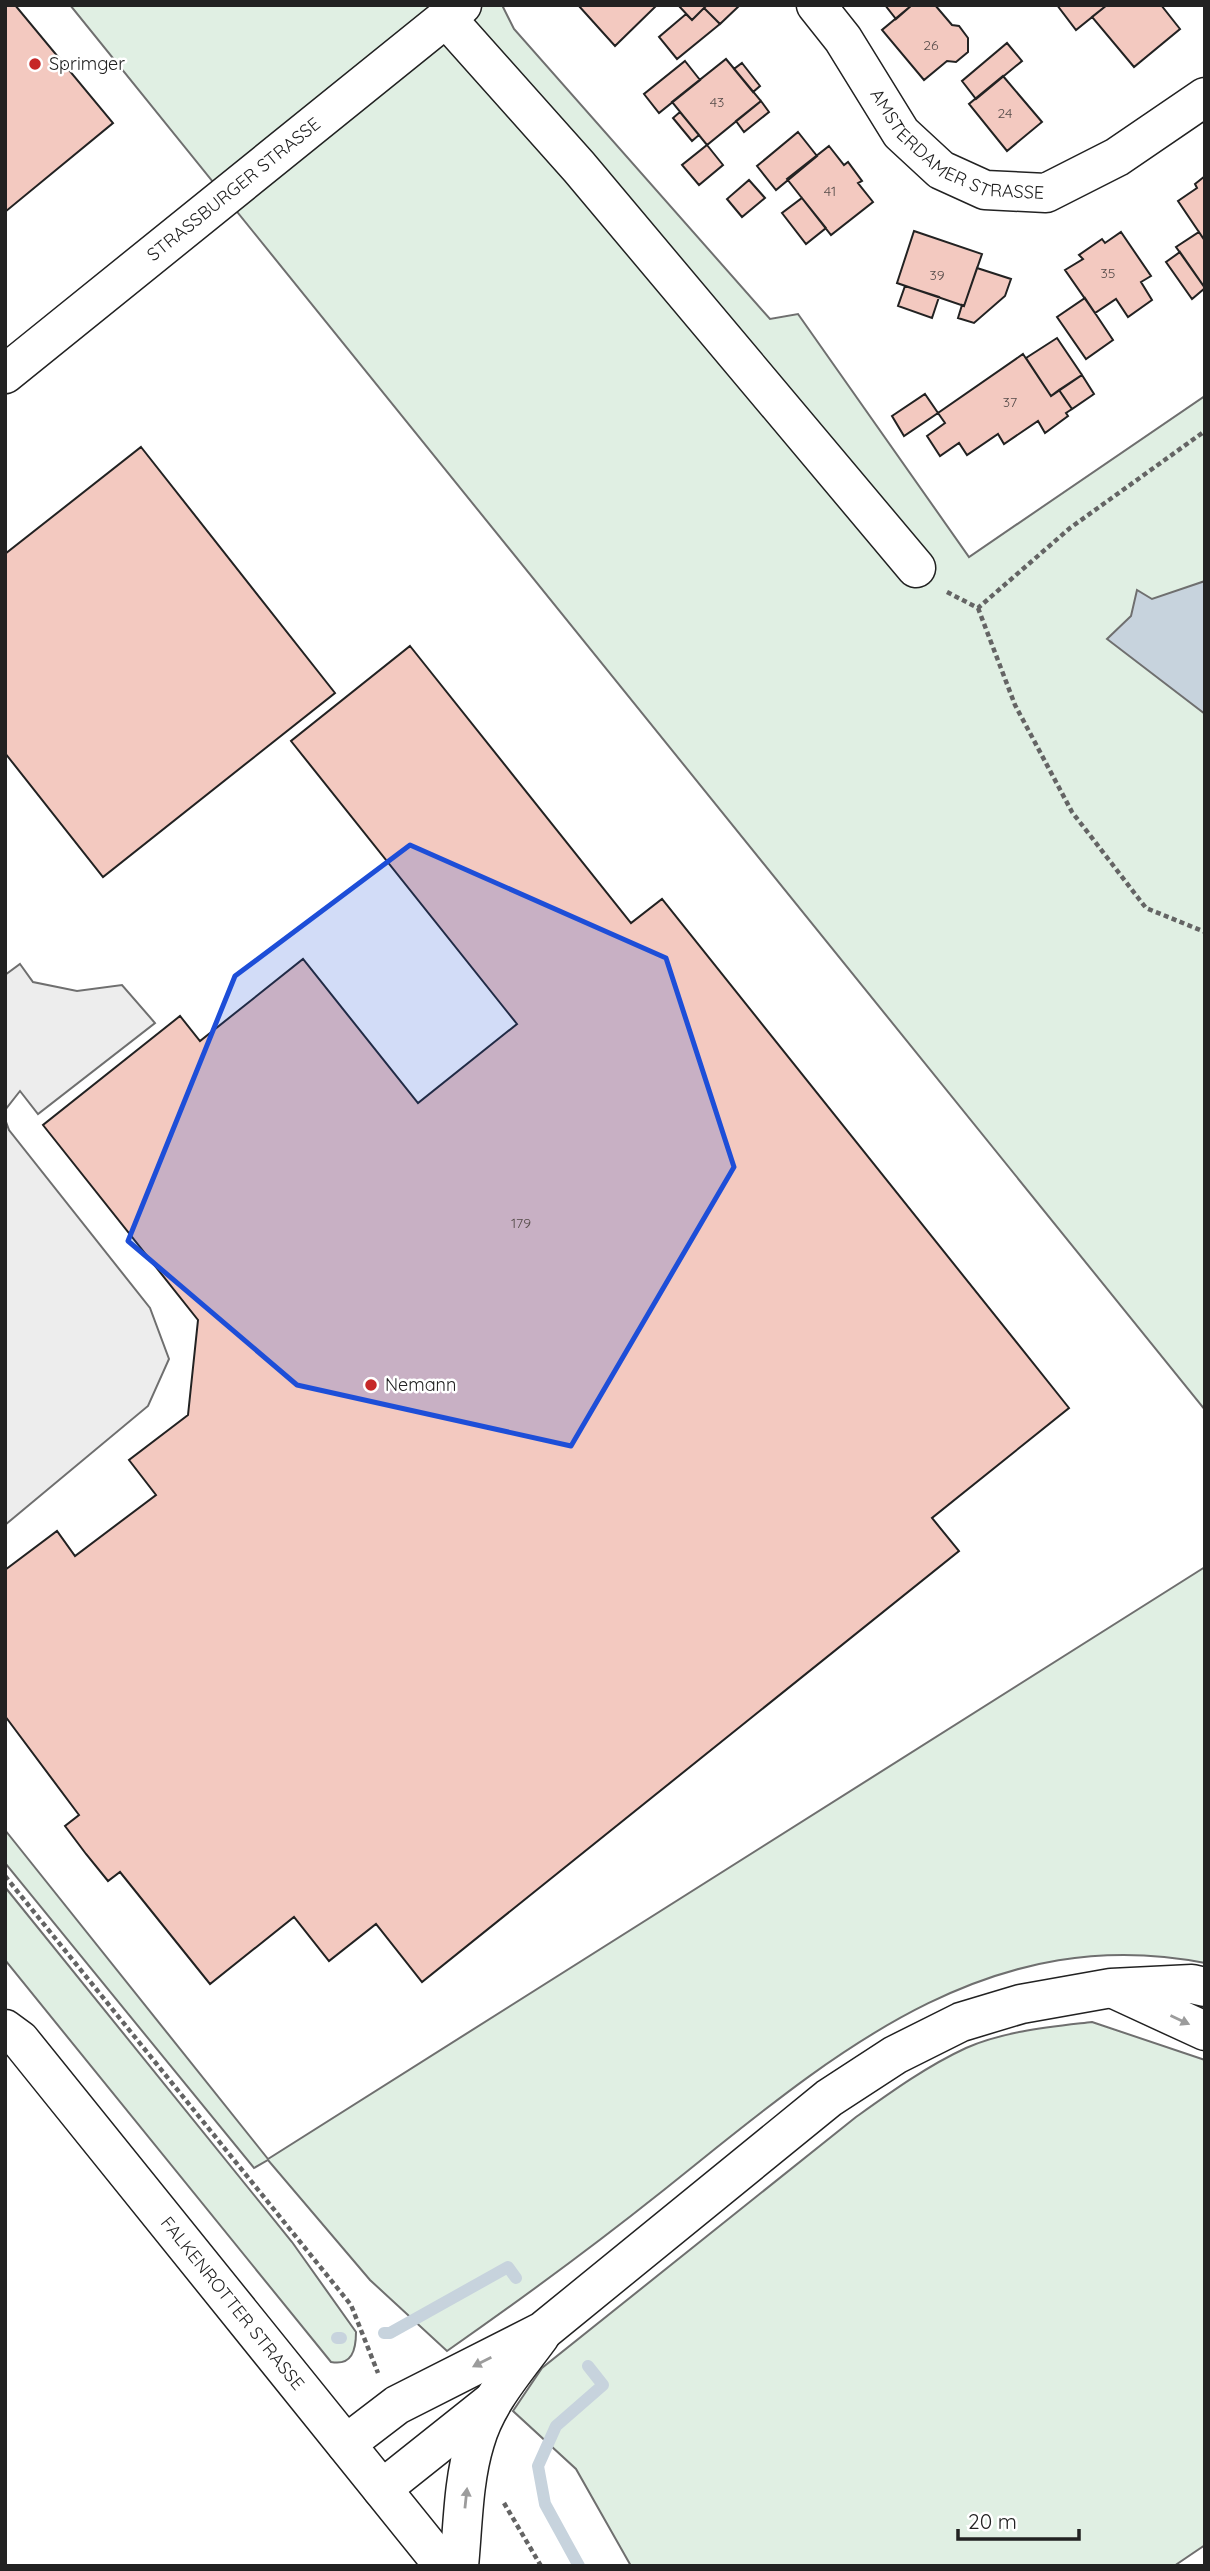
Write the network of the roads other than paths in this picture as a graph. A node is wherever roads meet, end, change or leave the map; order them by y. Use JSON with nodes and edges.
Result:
{"nodes":[{"id":1,"x":816,"y":5,"type":"edge"},
{"id":2,"x":454,"y":12,"type":"edge"},
{"id":3,"x":1205,"y":97,"type":"edge"},
{"id":4,"x":5,"y":374,"type":"edge"},
{"id":5,"x":916,"y":568,"type":"road end"},
{"id":6,"x":1205,"y":1987,"type":"edge"},
{"id":7,"x":1111,"y":1988,"type":"junction"},
{"id":8,"x":10,"y":2025,"type":"edge"},
{"id":9,"x":1205,"y":2031,"type":"edge"},
{"id":10,"x":543,"y":2331,"type":"junction"},
{"id":11,"x":492,"y":2401,"type":"junction"},
{"id":12,"x":346,"y":2444,"type":"junction"},
{"id":13,"x":382,"y":2489,"type":"junction"},
{"id":14,"x":444,"y":2566,"type":"edge"},
{"id":15,"x":459,"y":2566,"type":"edge"}],
"edges":[{"from":1,"to":3,"type":"main road","name":"AMSTERDAMER STRASSE"},
{"from":2,"to":4,"type":"main road","name":"STRASSBURGER STRASSE"},
{"from":2,"to":5,"type":"main road"},
{"from":6,"to":7,"type":"main road"},
{"from":7,"to":9,"type":"main road","one_way":true},
{"from":7,"to":10,"type":"main road"},
{"from":8,"to":12,"type":"main road","name":"FALKENROTTER STRASSE"},
{"from":10,"to":11,"type":"main road"},
{"from":10,"to":12,"type":"main road","one_way":true},
{"from":11,"to":13,"type":"main road"},
{"from":15,"to":11,"type":"main road","one_way":true},
{"from":12,"to":13,"type":"main road","name":"FALKENROTTER STRASSE"},
{"from":13,"to":14,"type":"main road","name":"FALKENROTTER STRASSE"}]}
